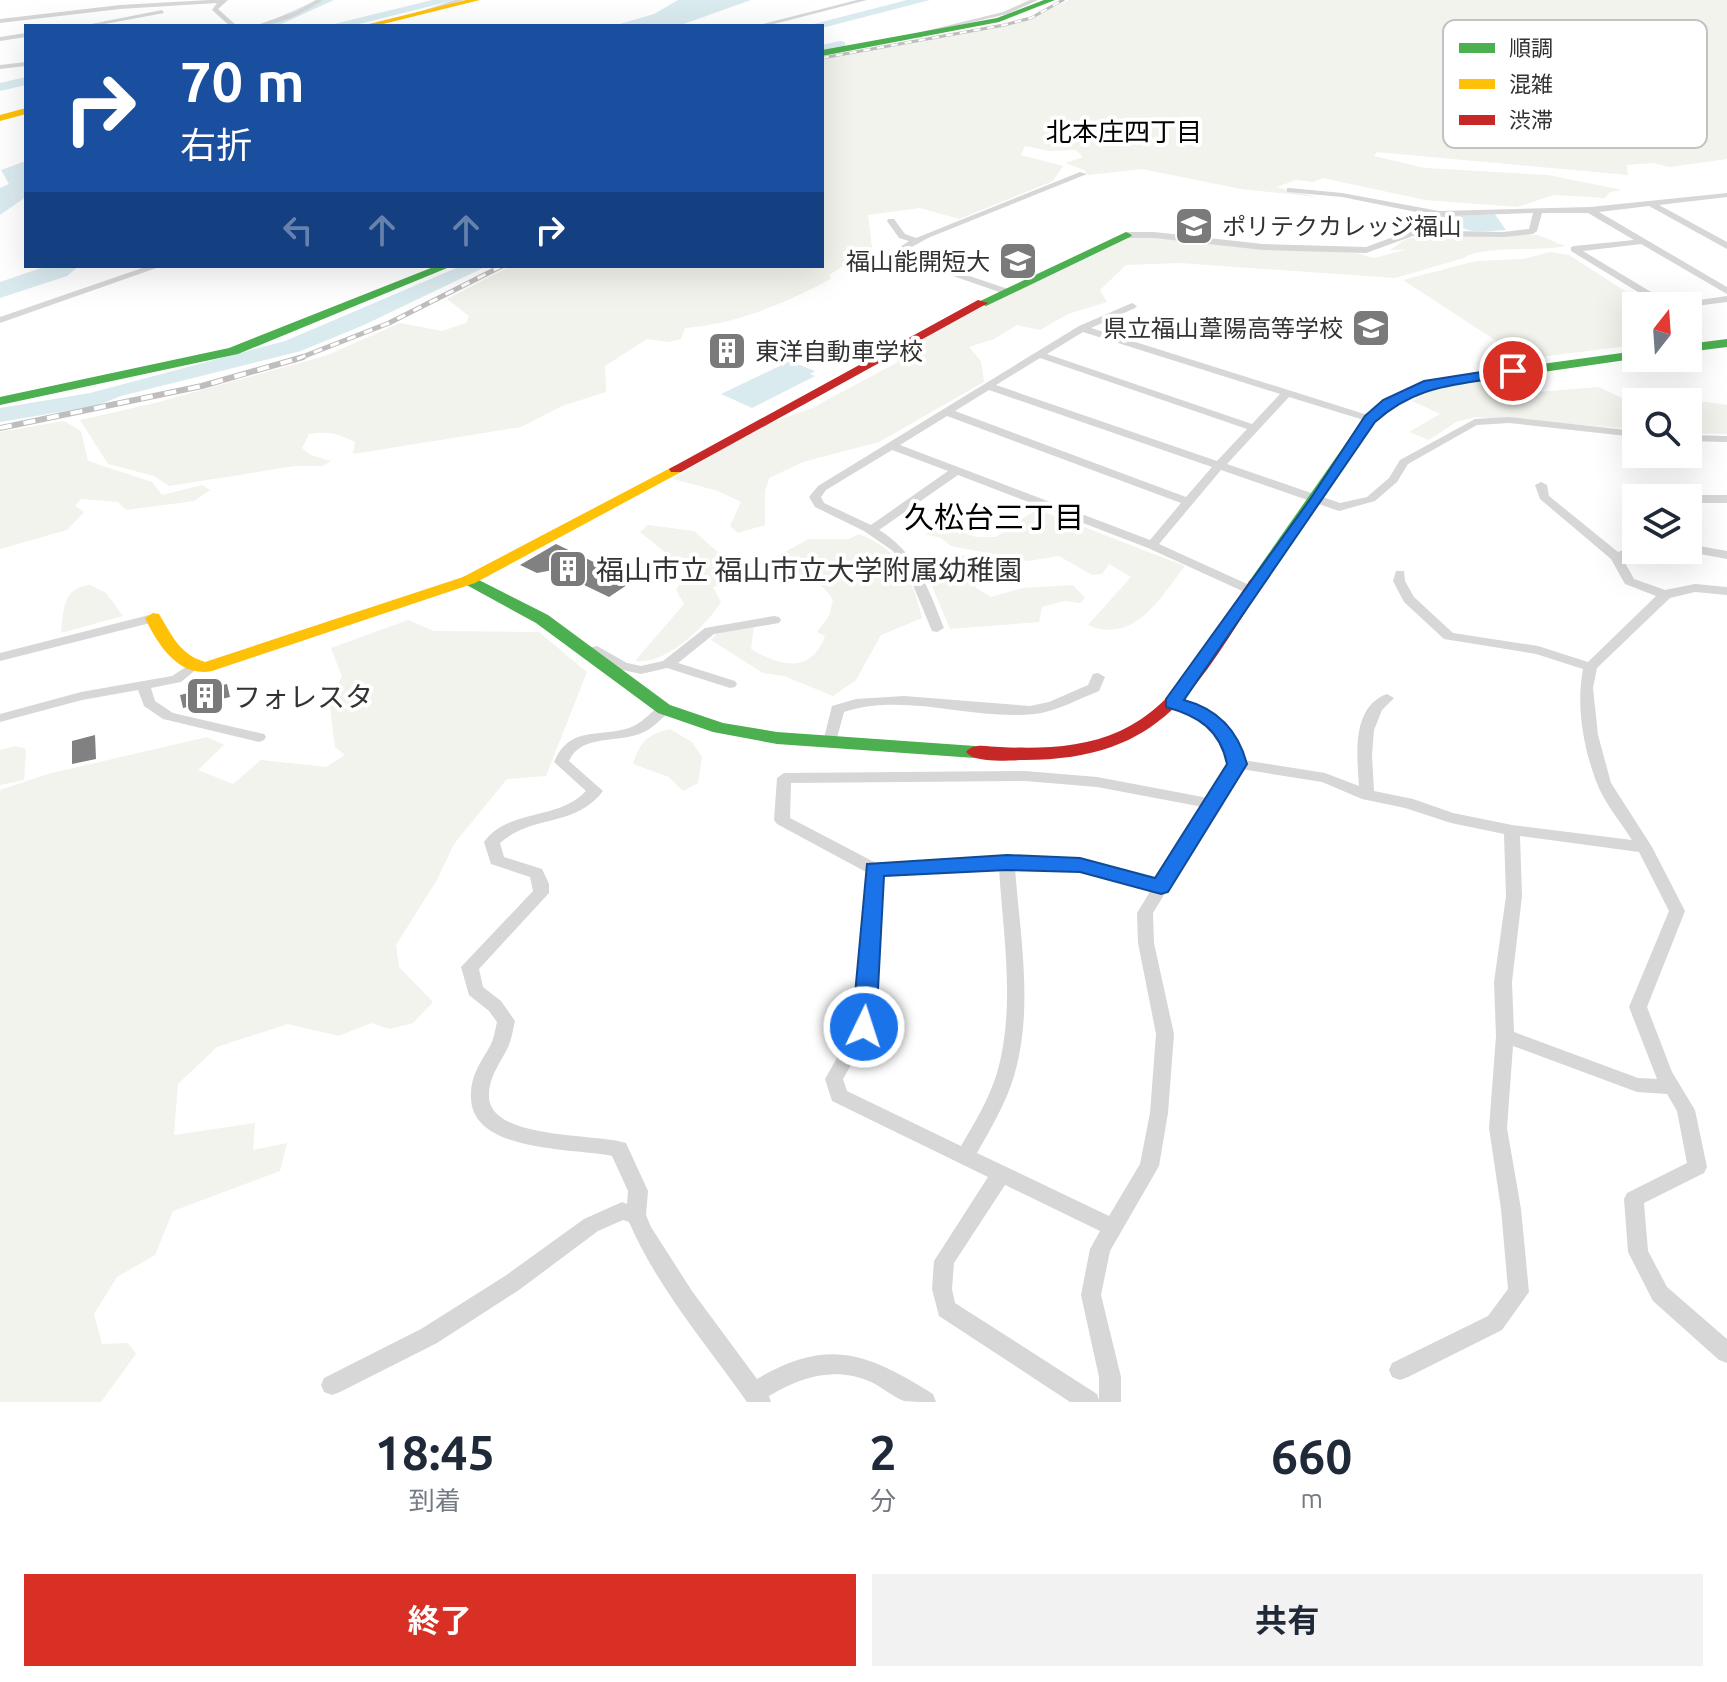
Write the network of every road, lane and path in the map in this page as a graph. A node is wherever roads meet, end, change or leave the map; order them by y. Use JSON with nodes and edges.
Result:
{"nodes":[{"id":1,"x":320,"y":0,"type":"edge"},
{"id":2,"x":334,"y":0,"type":"edge"},
{"id":3,"x":461,"y":0,"type":"edge"},
{"id":4,"x":476,"y":0,"type":"edge"},
{"id":5,"x":864,"y":0,"type":"edge"},
{"id":6,"x":1035,"y":0,"type":"edge"},
{"id":7,"x":1051,"y":0,"type":"edge"},
{"id":8,"x":222,"y":2,"type":"edge"},
{"id":9,"x":59,"y":13,"type":"junction"},
{"id":10,"x":409,"y":16,"type":"junction"},
{"id":11,"x":66,"y":20,"type":"dead end"},
{"id":12,"x":0,"y":21,"type":"edge"},
{"id":13,"x":280,"y":22,"type":"edge"},
{"id":14,"x":96,"y":24,"type":"edge"},
{"id":15,"x":232,"y":24,"type":"edge"},
{"id":16,"x":374,"y":24,"type":"edge"},
{"id":17,"x":766,"y":24,"type":"edge"},
{"id":18,"x":24,"y":35,"type":"edge"},
{"id":19,"x":920,"y":36,"type":"junction"},
{"id":20,"x":0,"y":39,"type":"edge"},
{"id":21,"x":824,"y":53,"type":"edge"},
{"id":22,"x":24,"y":64,"type":"edge"},
{"id":23,"x":0,"y":67,"type":"edge"},
{"id":24,"x":24,"y":112,"type":"edge"},
{"id":25,"x":0,"y":118,"type":"edge"},
{"id":26,"x":1083,"y":174,"type":"dead end"},
{"id":27,"x":1290,"y":190,"type":"dead end"},
{"id":28,"x":1727,"y":195,"type":"edge"},
{"id":29,"x":1710,"y":197,"type":"junction"},
{"id":30,"x":1651,"y":204,"type":"junction"},
{"id":31,"x":1727,"y":206,"type":"edge"},
{"id":32,"x":1538,"y":210,"type":"junction"},
{"id":33,"x":1590,"y":210,"type":"junction"},
{"id":34,"x":1439,"y":214,"type":"junction"},
{"id":35,"x":891,"y":221,"type":"dead end"},
{"id":36,"x":1453,"y":234,"type":"junction"},
{"id":37,"x":1126,"y":235,"type":"joint"},
{"id":38,"x":917,"y":241,"type":"junction"},
{"id":39,"x":1638,"y":242,"type":"junction"},
{"id":40,"x":1727,"y":246,"type":"edge"},
{"id":41,"x":151,"y":268,"type":"edge"},
{"id":42,"x":436,"y":268,"type":"edge"},
{"id":43,"x":1005,"y":291,"type":"junction"},
{"id":44,"x":1727,"y":291,"type":"edge"},
{"id":45,"x":1645,"y":292,"type":"edge"},
{"id":46,"x":1727,"y":299,"type":"edge"},
{"id":47,"x":1702,"y":302,"type":"edge"},
{"id":48,"x":1132,"y":306,"type":"dead end"},
{"id":49,"x":0,"y":320,"type":"edge"},
{"id":50,"x":1082,"y":328,"type":"junction"},
{"id":51,"x":1727,"y":343,"type":"edge"},
{"id":52,"x":1702,"y":346,"type":"edge"},
{"id":53,"x":1039,"y":354,"type":"junction"},
{"id":54,"x":1622,"y":357,"type":"edge"},
{"id":55,"x":988,"y":386,"type":"junction"},
{"id":56,"x":1287,"y":393,"type":"junction"},
{"id":57,"x":0,"y":401,"type":"edge"},
{"id":58,"x":945,"y":411,"type":"junction"},
{"id":59,"x":1370,"y":419,"type":"junction"},
{"id":60,"x":1254,"y":428,"type":"junction"},
{"id":61,"x":1622,"y":432,"type":"edge"},
{"id":62,"x":1702,"y":438,"type":"edge"},
{"id":63,"x":1727,"y":439,"type":"edge"},
{"id":64,"x":890,"y":445,"type":"junction"},
{"id":65,"x":1219,"y":466,"type":"junction"},
{"id":66,"x":956,"y":471,"type":"junction"},
{"id":67,"x":1541,"y":485,"type":"dead end"},
{"id":68,"x":1318,"y":499,"type":"junction"},
{"id":69,"x":1702,"y":499,"type":"edge"},
{"id":70,"x":1727,"y":499,"type":"edge"},
{"id":71,"x":1189,"y":502,"type":"junction"},
{"id":72,"x":873,"y":529,"type":"junction"},
{"id":73,"x":1152,"y":545,"type":"junction"},
{"id":74,"x":1702,"y":551,"type":"edge"},
{"id":75,"x":1622,"y":555,"type":"edge"},
{"id":76,"x":1727,"y":555,"type":"edge"},
{"id":77,"x":1616,"y":557,"type":"junction"},
{"id":78,"x":1400,"y":574,"type":"dead end"},
{"id":79,"x":469,"y":580,"type":"junction"},
{"id":80,"x":1251,"y":591,"type":"junction"},
{"id":81,"x":1727,"y":591,"type":"edge"},
{"id":82,"x":1665,"y":595,"type":"junction"},
{"id":83,"x":153,"y":618,"type":"joint"},
{"id":84,"x":774,"y":620,"type":"dead end"},
{"id":85,"x":937,"y":628,"type":"dead end"},
{"id":86,"x":588,"y":652,"type":"junction"},
{"id":87,"x":0,"y":657,"type":"edge"},
{"id":88,"x":668,"y":664,"type":"junction"},
{"id":89,"x":192,"y":667,"type":"junction"},
{"id":90,"x":1590,"y":667,"type":"junction"},
{"id":91,"x":1098,"y":677,"type":"dead end"},
{"id":92,"x":730,"y":684,"type":"dead end"},
{"id":93,"x":143,"y":686,"type":"junction"},
{"id":94,"x":1387,"y":698,"type":"dead end"},
{"id":95,"x":1173,"y":703,"type":"junction"},
{"id":96,"x":664,"y":709,"type":"junction"},
{"id":97,"x":0,"y":718,"type":"edge"},
{"id":98,"x":259,"y":737,"type":"dead end"},
{"id":99,"x":830,"y":742,"type":"junction"},
{"id":100,"x":1237,"y":764,"type":"junction"},
{"id":101,"x":1367,"y":795,"type":"junction"},
{"id":102,"x":1212,"y":804,"type":"junction"},
{"id":103,"x":1512,"y":830,"type":"junction"},
{"id":104,"x":1644,"y":847,"type":"junction"},
{"id":105,"x":1007,"y":862,"type":"junction"},
{"id":106,"x":874,"y":869,"type":"junction"},
{"id":107,"x":1161,"y":887,"type":"junction"},
{"id":108,"x":1505,"y":1036,"type":"junction"},
{"id":109,"x":1672,"y":1087,"type":"junction"},
{"id":110,"x":965,"y":1157,"type":"junction"},
{"id":111,"x":1001,"y":1174,"type":"junction"},
{"id":112,"x":636,"y":1215,"type":"junction"},
{"id":113,"x":1114,"y":1228,"type":"junction"},
{"id":114,"x":1727,"y":1353,"type":"edge"},
{"id":115,"x":1400,"y":1370,"type":"dead end"},
{"id":116,"x":332,"y":1385,"type":"dead end"},
{"id":117,"x":757,"y":1398,"type":"edge"},
{"id":118,"x":925,"y":1402,"type":"edge"},
{"id":119,"x":1089,"y":1402,"type":"edge"},
{"id":120,"x":1110,"y":1402,"type":"edge"}],
"edges":[{"from":1,"to":13,"type":"street"},
{"from":2,"to":13,"type":"street"},
{"from":3,"to":10,"type":"street"},
{"from":4,"to":10,"type":"street"},
{"from":5,"to":17,"type":"street"},
{"from":6,"to":19,"type":"street"},
{"from":7,"to":19,"type":"street"},
{"from":8,"to":9,"type":"street"},
{"from":8,"to":14,"type":"street"},
{"from":8,"to":15,"type":"street"},
{"from":9,"to":11,"type":"street"},
{"from":9,"to":12,"type":"street"},
{"from":10,"to":16,"type":"street"},
{"from":18,"to":20,"type":"street"},
{"from":19,"to":21,"type":"street"},
{"from":22,"to":23,"type":"street"},
{"from":24,"to":25,"type":"street"},
{"from":26,"to":38,"type":"street"},
{"from":27,"to":34,"type":"street"},
{"from":28,"to":29,"type":"street"},
{"from":29,"to":30,"type":"street"},
{"from":29,"to":31,"type":"street"},
{"from":30,"to":33,"type":"street"},
{"from":30,"to":40,"type":"street"},
{"from":32,"to":33,"type":"street"},
{"from":32,"to":34,"type":"street"},
{"from":32,"to":36,"type":"street"},
{"from":33,"to":39,"type":"street"},
{"from":34,"to":36,"type":"street"},
{"from":35,"to":38,"type":"street"},
{"from":36,"to":37,"type":"street"},
{"from":37,"to":43,"type":"street"},
{"from":38,"to":43,"type":"street"},
{"from":39,"to":44,"type":"street"},
{"from":39,"to":45,"type":"street"},
{"from":41,"to":49,"type":"street"},
{"from":42,"to":57,"type":"street"},
{"from":43,"to":79,"type":"street"},
{"from":46,"to":47,"type":"street"},
{"from":48,"to":50,"type":"street"},
{"from":50,"to":53,"type":"street"},
{"from":50,"to":56,"type":"street"},
{"from":51,"to":52,"type":"street"},
{"from":53,"to":55,"type":"street"},
{"from":53,"to":60,"type":"street"},
{"from":54,"to":59,"type":"street"},
{"from":55,"to":58,"type":"street"},
{"from":55,"to":65,"type":"street"},
{"from":56,"to":59,"type":"street"},
{"from":56,"to":60,"type":"street"},
{"from":58,"to":64,"type":"street"},
{"from":58,"to":71,"type":"street"},
{"from":59,"to":68,"type":"street"},
{"from":60,"to":65,"type":"street"},
{"from":61,"to":68,"type":"street"},
{"from":62,"to":63,"type":"street"},
{"from":64,"to":66,"type":"street"},
{"from":64,"to":72,"type":"street"},
{"from":65,"to":68,"type":"street"},
{"from":65,"to":71,"type":"street"},
{"from":66,"to":72,"type":"street"},
{"from":66,"to":73,"type":"street"},
{"from":67,"to":77,"type":"street"},
{"from":68,"to":80,"type":"street"},
{"from":69,"to":70,"type":"street"},
{"from":71,"to":73,"type":"street"},
{"from":72,"to":85,"type":"street"},
{"from":73,"to":80,"type":"street"},
{"from":74,"to":76,"type":"street"},
{"from":75,"to":77,"type":"street"},
{"from":77,"to":82,"type":"street"},
{"from":78,"to":90,"type":"street"},
{"from":79,"to":86,"type":"street"},
{"from":79,"to":89,"type":"street"},
{"from":80,"to":95,"type":"street"},
{"from":81,"to":82,"type":"street"},
{"from":82,"to":90,"type":"street"},
{"from":83,"to":87,"type":"street"},
{"from":83,"to":89,"type":"street"},
{"from":84,"to":88,"type":"street"},
{"from":86,"to":88,"type":"street"},
{"from":86,"to":96,"type":"street"},
{"from":88,"to":92,"type":"street"},
{"from":89,"to":93,"type":"street"},
{"from":90,"to":104,"type":"street"},
{"from":91,"to":99,"type":"street"},
{"from":93,"to":97,"type":"street"},
{"from":93,"to":98,"type":"street"},
{"from":94,"to":101,"type":"street"},
{"from":95,"to":99,"type":"street"},
{"from":95,"to":100,"type":"street"},
{"from":96,"to":99,"type":"street"},
{"from":96,"to":112,"type":"street"},
{"from":100,"to":101,"type":"street"},
{"from":100,"to":102,"type":"street"},
{"from":101,"to":103,"type":"street"},
{"from":102,"to":106,"type":"street"},
{"from":102,"to":107,"type":"street"},
{"from":103,"to":104,"type":"street"},
{"from":103,"to":108,"type":"street"},
{"from":104,"to":109,"type":"street"},
{"from":105,"to":106,"type":"street"},
{"from":105,"to":107,"type":"street"},
{"from":105,"to":110,"type":"street"},
{"from":106,"to":110,"type":"street"},
{"from":107,"to":113,"type":"street"},
{"from":108,"to":109,"type":"street"},
{"from":108,"to":115,"type":"street"},
{"from":109,"to":114,"type":"street"},
{"from":110,"to":111,"type":"street"},
{"from":111,"to":113,"type":"street"},
{"from":111,"to":119,"type":"street"},
{"from":112,"to":116,"type":"street"},
{"from":112,"to":117,"type":"street"},
{"from":113,"to":120,"type":"street"},
{"from":117,"to":118,"type":"street"}]}
